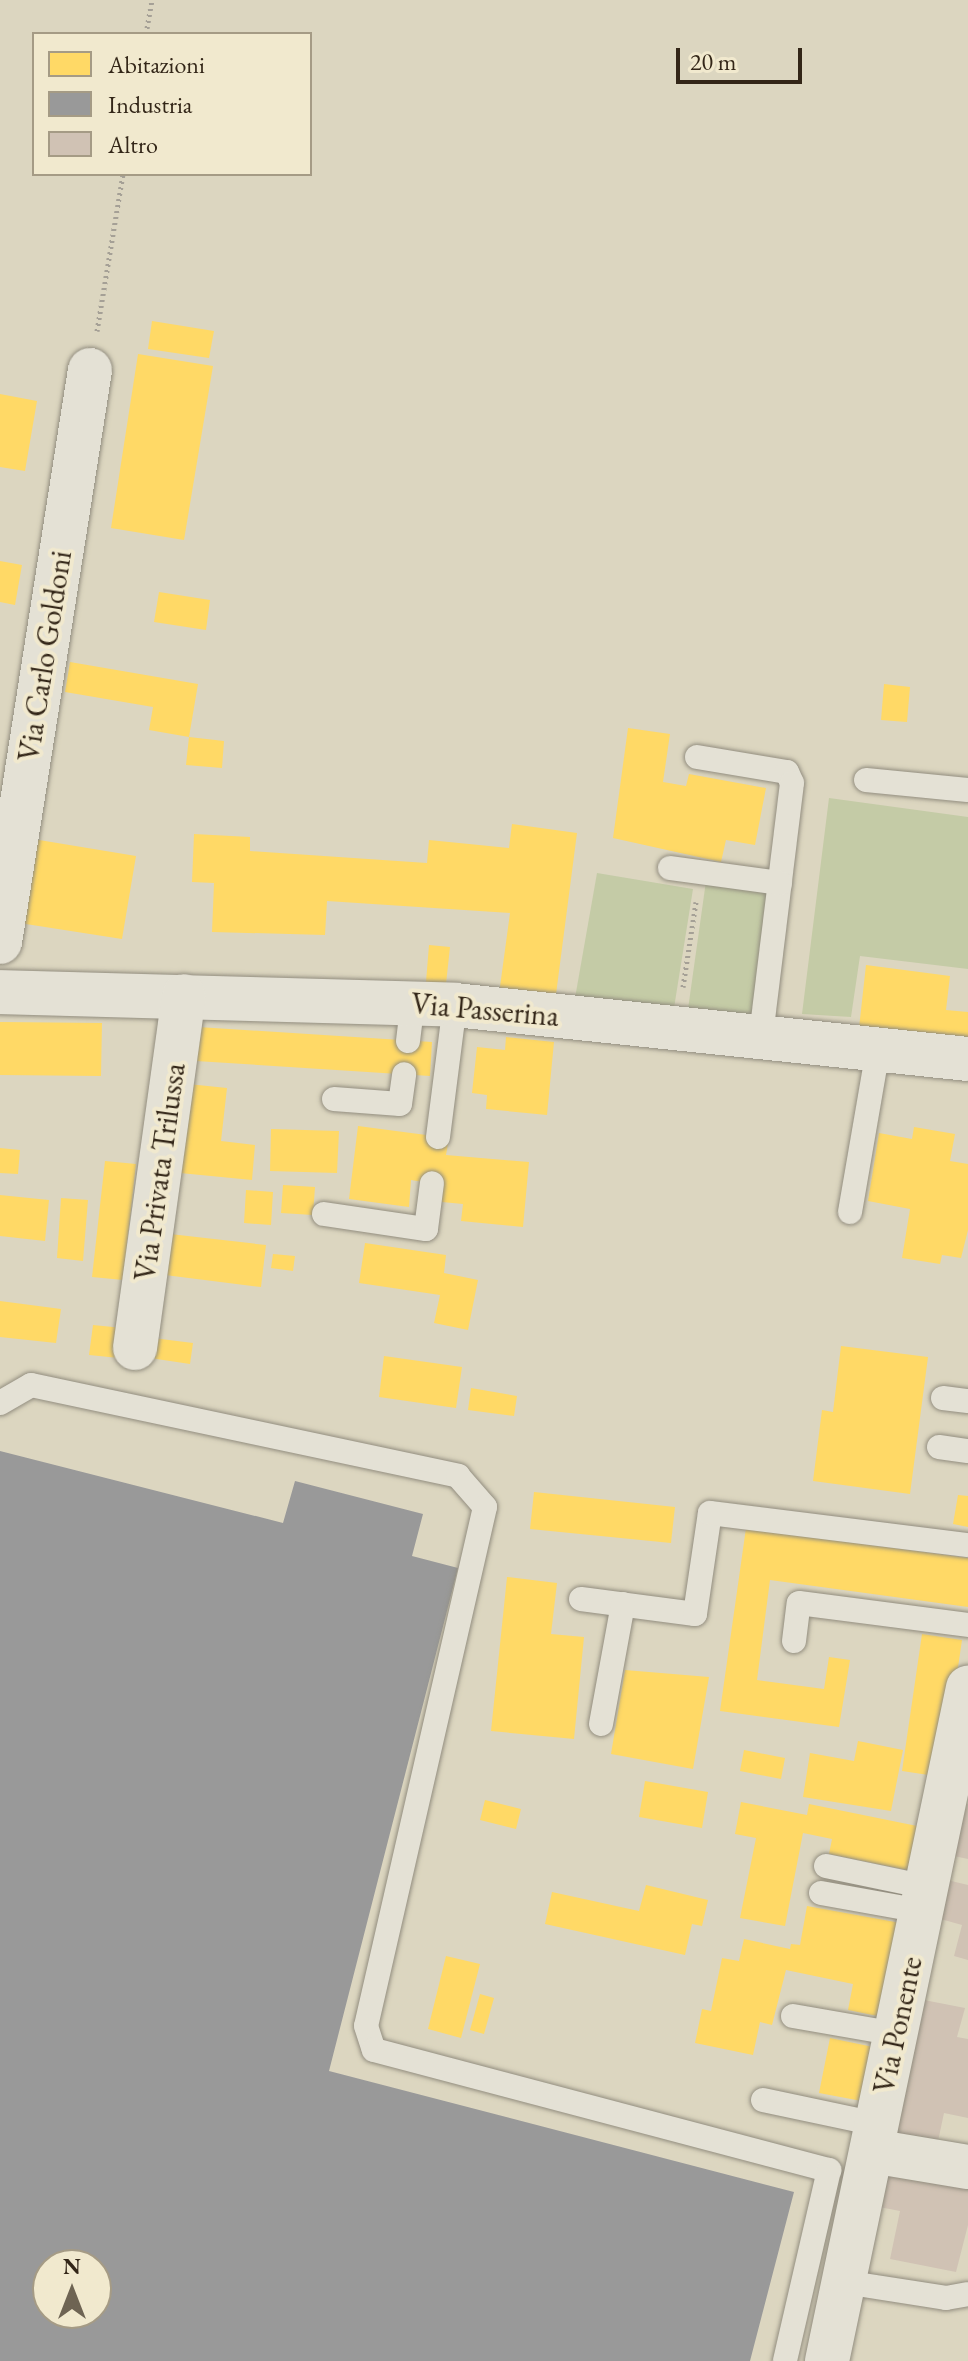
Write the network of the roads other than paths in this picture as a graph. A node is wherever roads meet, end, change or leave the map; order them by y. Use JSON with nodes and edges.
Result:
{"nodes":[{"id":1,"x":90,"y":370,"type":"road end"},
{"id":2,"x":697,"y":757,"type":"dead end"},
{"id":3,"x":866,"y":780,"type":"dead end"},
{"id":4,"x":968,"y":790,"type":"edge"},
{"id":5,"x":670,"y":868,"type":"dead end"},
{"id":6,"x":780,"y":883,"type":"junction"},
{"id":7,"x":0,"y":942,"type":"edge"},
{"id":8,"x":0,"y":992,"type":"edge"},
{"id":9,"x":184,"y":996,"type":"junction"},
{"id":10,"x":426,"y":1016,"type":"junction"},
{"id":11,"x":761,"y":1037,"type":"junction"},
{"id":12,"x":878,"y":1050,"type":"junction"},
{"id":13,"x":968,"y":1059,"type":"edge"},
{"id":14,"x":404,"y":1074,"type":"dead end"},
{"id":15,"x":334,"y":1099,"type":"dead end"},
{"id":16,"x":438,"y":1137,"type":"dead end"},
{"id":17,"x":432,"y":1183,"type":"dead end"},
{"id":18,"x":850,"y":1212,"type":"dead end"},
{"id":19,"x":324,"y":1214,"type":"dead end"},
{"id":20,"x":135,"y":1348,"type":"dead end"},
{"id":21,"x":943,"y":1398,"type":"dead end"},
{"id":22,"x":968,"y":1401,"type":"edge"},
{"id":23,"x":0,"y":1403,"type":"edge"},
{"id":24,"x":939,"y":1447,"type":"dead end"},
{"id":25,"x":968,"y":1451,"type":"edge"},
{"id":26,"x":968,"y":1545,"type":"edge"},
{"id":27,"x":581,"y":1599,"type":"dead end"},
{"id":28,"x":623,"y":1604,"type":"junction"},
{"id":29,"x":968,"y":1625,"type":"edge"},
{"id":30,"x":794,"y":1641,"type":"dead end"},
{"id":31,"x":968,"y":1688,"type":"edge"},
{"id":32,"x":601,"y":1724,"type":"dead end"},
{"id":33,"x":826,"y":1866,"type":"dead end"},
{"id":34,"x":821,"y":1893,"type":"dead end"},
{"id":35,"x":924,"y":1899,"type":"junction"},
{"id":36,"x":793,"y":2016,"type":"dead end"},
{"id":37,"x":896,"y":2034,"type":"junction"},
{"id":38,"x":763,"y":2100,"type":"dead end"},
{"id":39,"x":874,"y":2138,"type":"junction"},
{"id":40,"x":968,"y":2167,"type":"edge"},
{"id":41,"x":844,"y":2282,"type":"junction"},
{"id":42,"x":968,"y":2294,"type":"edge"},
{"id":43,"x":785,"y":2361,"type":"edge"},
{"id":44,"x":827,"y":2361,"type":"edge"}],
"edges":[{"from":1,"to":7,"type":"street","name":"Via Carlo Goldoni"},
{"from":2,"to":6,"type":"lane"},
{"from":3,"to":4,"type":"lane"},
{"from":5,"to":6,"type":"lane"},
{"from":6,"to":11,"type":"lane"},
{"from":8,"to":9,"type":"street","name":"Via Passerina"},
{"from":9,"to":10,"type":"street","name":"Via Passerina"},
{"from":9,"to":20,"type":"street","name":"Via Privata Trilussa"},
{"from":10,"to":11,"type":"street","name":"Via Passerina"},
{"from":10,"to":16,"type":"lane"},
{"from":11,"to":12,"type":"street","name":"Via Passerina"},
{"from":12,"to":13,"type":"street","name":"Via Passerina"},
{"from":12,"to":18,"type":"lane"},
{"from":14,"to":15,"type":"lane"},
{"from":17,"to":19,"type":"lane"},
{"from":21,"to":22,"type":"lane"},
{"from":23,"to":43,"type":"lane"},
{"from":24,"to":25,"type":"lane"},
{"from":26,"to":28,"type":"lane"},
{"from":27,"to":28,"type":"lane"},
{"from":28,"to":32,"type":"lane"},
{"from":29,"to":30,"type":"lane"},
{"from":31,"to":35,"type":"street","name":"Via Ponente"},
{"from":33,"to":35,"type":"lane"},
{"from":34,"to":35,"type":"lane"},
{"from":35,"to":37,"type":"street","name":"Via Ponente"},
{"from":36,"to":37,"type":"lane"},
{"from":37,"to":39,"type":"street","name":"Via Ponente"},
{"from":38,"to":39,"type":"lane"},
{"from":39,"to":40,"type":"street"},
{"from":39,"to":41,"type":"street","name":"Via Ponente"},
{"from":41,"to":42,"type":"lane"},
{"from":41,"to":44,"type":"street","name":"Via Ponente"}]}
